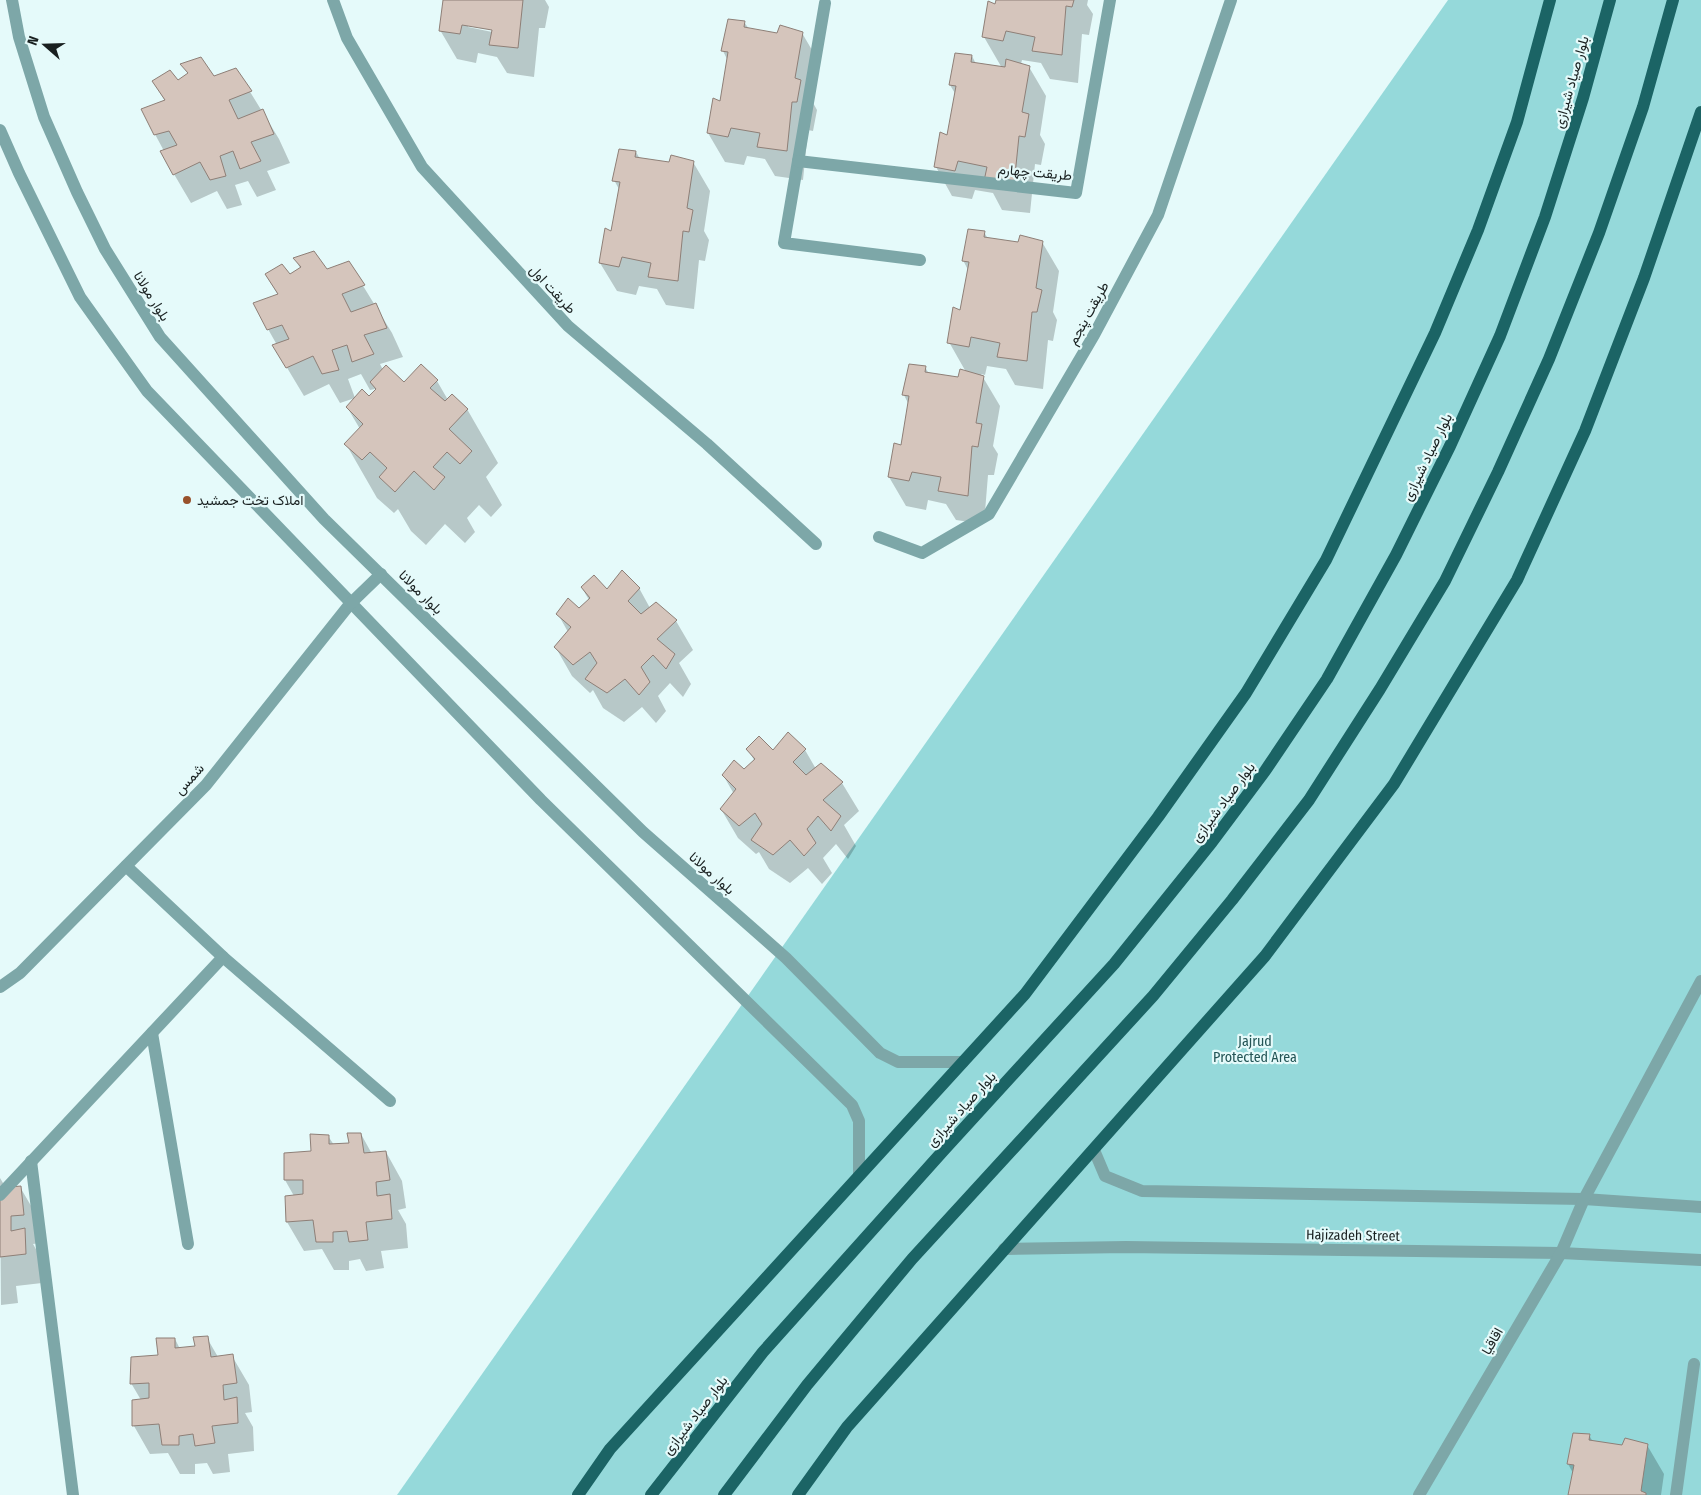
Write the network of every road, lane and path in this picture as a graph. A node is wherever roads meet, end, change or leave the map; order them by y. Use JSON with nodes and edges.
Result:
{"nodes":[{"id":1,"x":12,"y":0,"type":"edge"},
{"id":2,"x":333,"y":0,"type":"edge"},
{"id":3,"x":1110,"y":0,"type":"edge"},
{"id":4,"x":1231,"y":0,"type":"edge"},
{"id":5,"x":1550,"y":0,"type":"edge"},
{"id":6,"x":1610,"y":0,"type":"edge"},
{"id":7,"x":1672,"y":0,"type":"edge"},
{"id":8,"x":825,"y":3,"type":"dead end"},
{"id":9,"x":1701,"y":112,"type":"edge"},
{"id":10,"x":0,"y":130,"type":"edge"},
{"id":11,"x":798,"y":161,"type":"junction"},
{"id":12,"x":920,"y":260,"type":"dead end"},
{"id":13,"x":879,"y":537,"type":"dead end"},
{"id":14,"x":816,"y":544,"type":"dead end"},
{"id":15,"x":381,"y":574,"type":"junction"},
{"id":16,"x":350,"y":604,"type":"junction"},
{"id":17,"x":126,"y":866,"type":"junction"},
{"id":18,"x":223,"y":957,"type":"junction"},
{"id":19,"x":1701,"y":981,"type":"edge"},
{"id":20,"x":0,"y":987,"type":"edge"},
{"id":21,"x":152,"y":1033,"type":"junction"},
{"id":22,"x":964,"y":1062,"type":"junction"},
{"id":23,"x":390,"y":1101,"type":"dead end"},
{"id":24,"x":1094,"y":1150,"type":"junction"},
{"id":25,"x":31,"y":1161,"type":"junction"},
{"id":26,"x":859,"y":1175,"type":"junction"},
{"id":27,"x":0,"y":1195,"type":"edge"},
{"id":28,"x":1584,"y":1199,"type":"junction"},
{"id":29,"x":1701,"y":1207,"type":"edge"},
{"id":30,"x":188,"y":1244,"type":"dead end"},
{"id":31,"x":1004,"y":1249,"type":"junction"},
{"id":32,"x":1561,"y":1253,"type":"junction"},
{"id":33,"x":1701,"y":1260,"type":"edge"},
{"id":34,"x":1694,"y":1364,"type":"dead end"},
{"id":35,"x":74,"y":1495,"type":"edge"},
{"id":36,"x":578,"y":1495,"type":"edge"},
{"id":37,"x":651,"y":1495,"type":"edge"},
{"id":38,"x":724,"y":1495,"type":"edge"},
{"id":39,"x":798,"y":1495,"type":"edge"},
{"id":40,"x":1419,"y":1495,"type":"edge"},
{"id":41,"x":1676,"y":1495,"type":"edge"}],
"edges":[{"from":1,"to":15,"type":"street","name":"بلوار مولانا"},
{"from":2,"to":14,"type":"street","name":"طریقت اول"},
{"from":3,"to":11,"type":"street","name":"طریقت چهارم"},
{"from":4,"to":13,"type":"street","name":"طریقت پنجم"},
{"from":5,"to":22,"type":"main road"},
{"from":6,"to":37,"type":"main road","name":"بلوار صیاد شیرازی"},
{"from":7,"to":38,"type":"main road"},
{"from":8,"to":11,"type":"street"},
{"from":9,"to":24,"type":"main road"},
{"from":10,"to":16,"type":"street"},
{"from":11,"to":12,"type":"street"},
{"from":15,"to":16,"type":"street","name":"شمس"},
{"from":15,"to":22,"type":"street","name":"بلوار مولانا"},
{"from":16,"to":17,"type":"street","name":"شمس"},
{"from":16,"to":26,"type":"street"},
{"from":17,"to":18,"type":"street"},
{"from":17,"to":20,"type":"street","name":"شمس"},
{"from":18,"to":21,"type":"street"},
{"from":18,"to":23,"type":"street"},
{"from":19,"to":28,"type":"street","name":"اقاقیا"},
{"from":21,"to":25,"type":"street"},
{"from":21,"to":30,"type":"street"},
{"from":22,"to":26,"type":"main road"},
{"from":24,"to":28,"type":"street"},
{"from":24,"to":31,"type":"main road"},
{"from":25,"to":27,"type":"street"},
{"from":25,"to":35,"type":"street"},
{"from":26,"to":36,"type":"main road"},
{"from":28,"to":29,"type":"street"},
{"from":28,"to":32,"type":"street","name":"اقاقیا"},
{"from":31,"to":32,"type":"street","name":"Hajizadeh Street"},
{"from":31,"to":39,"type":"main road"},
{"from":32,"to":33,"type":"street","name":"Hajizadeh Street"},
{"from":32,"to":40,"type":"street","name":"اقاقیا"},
{"from":34,"to":41,"type":"street"}]}
